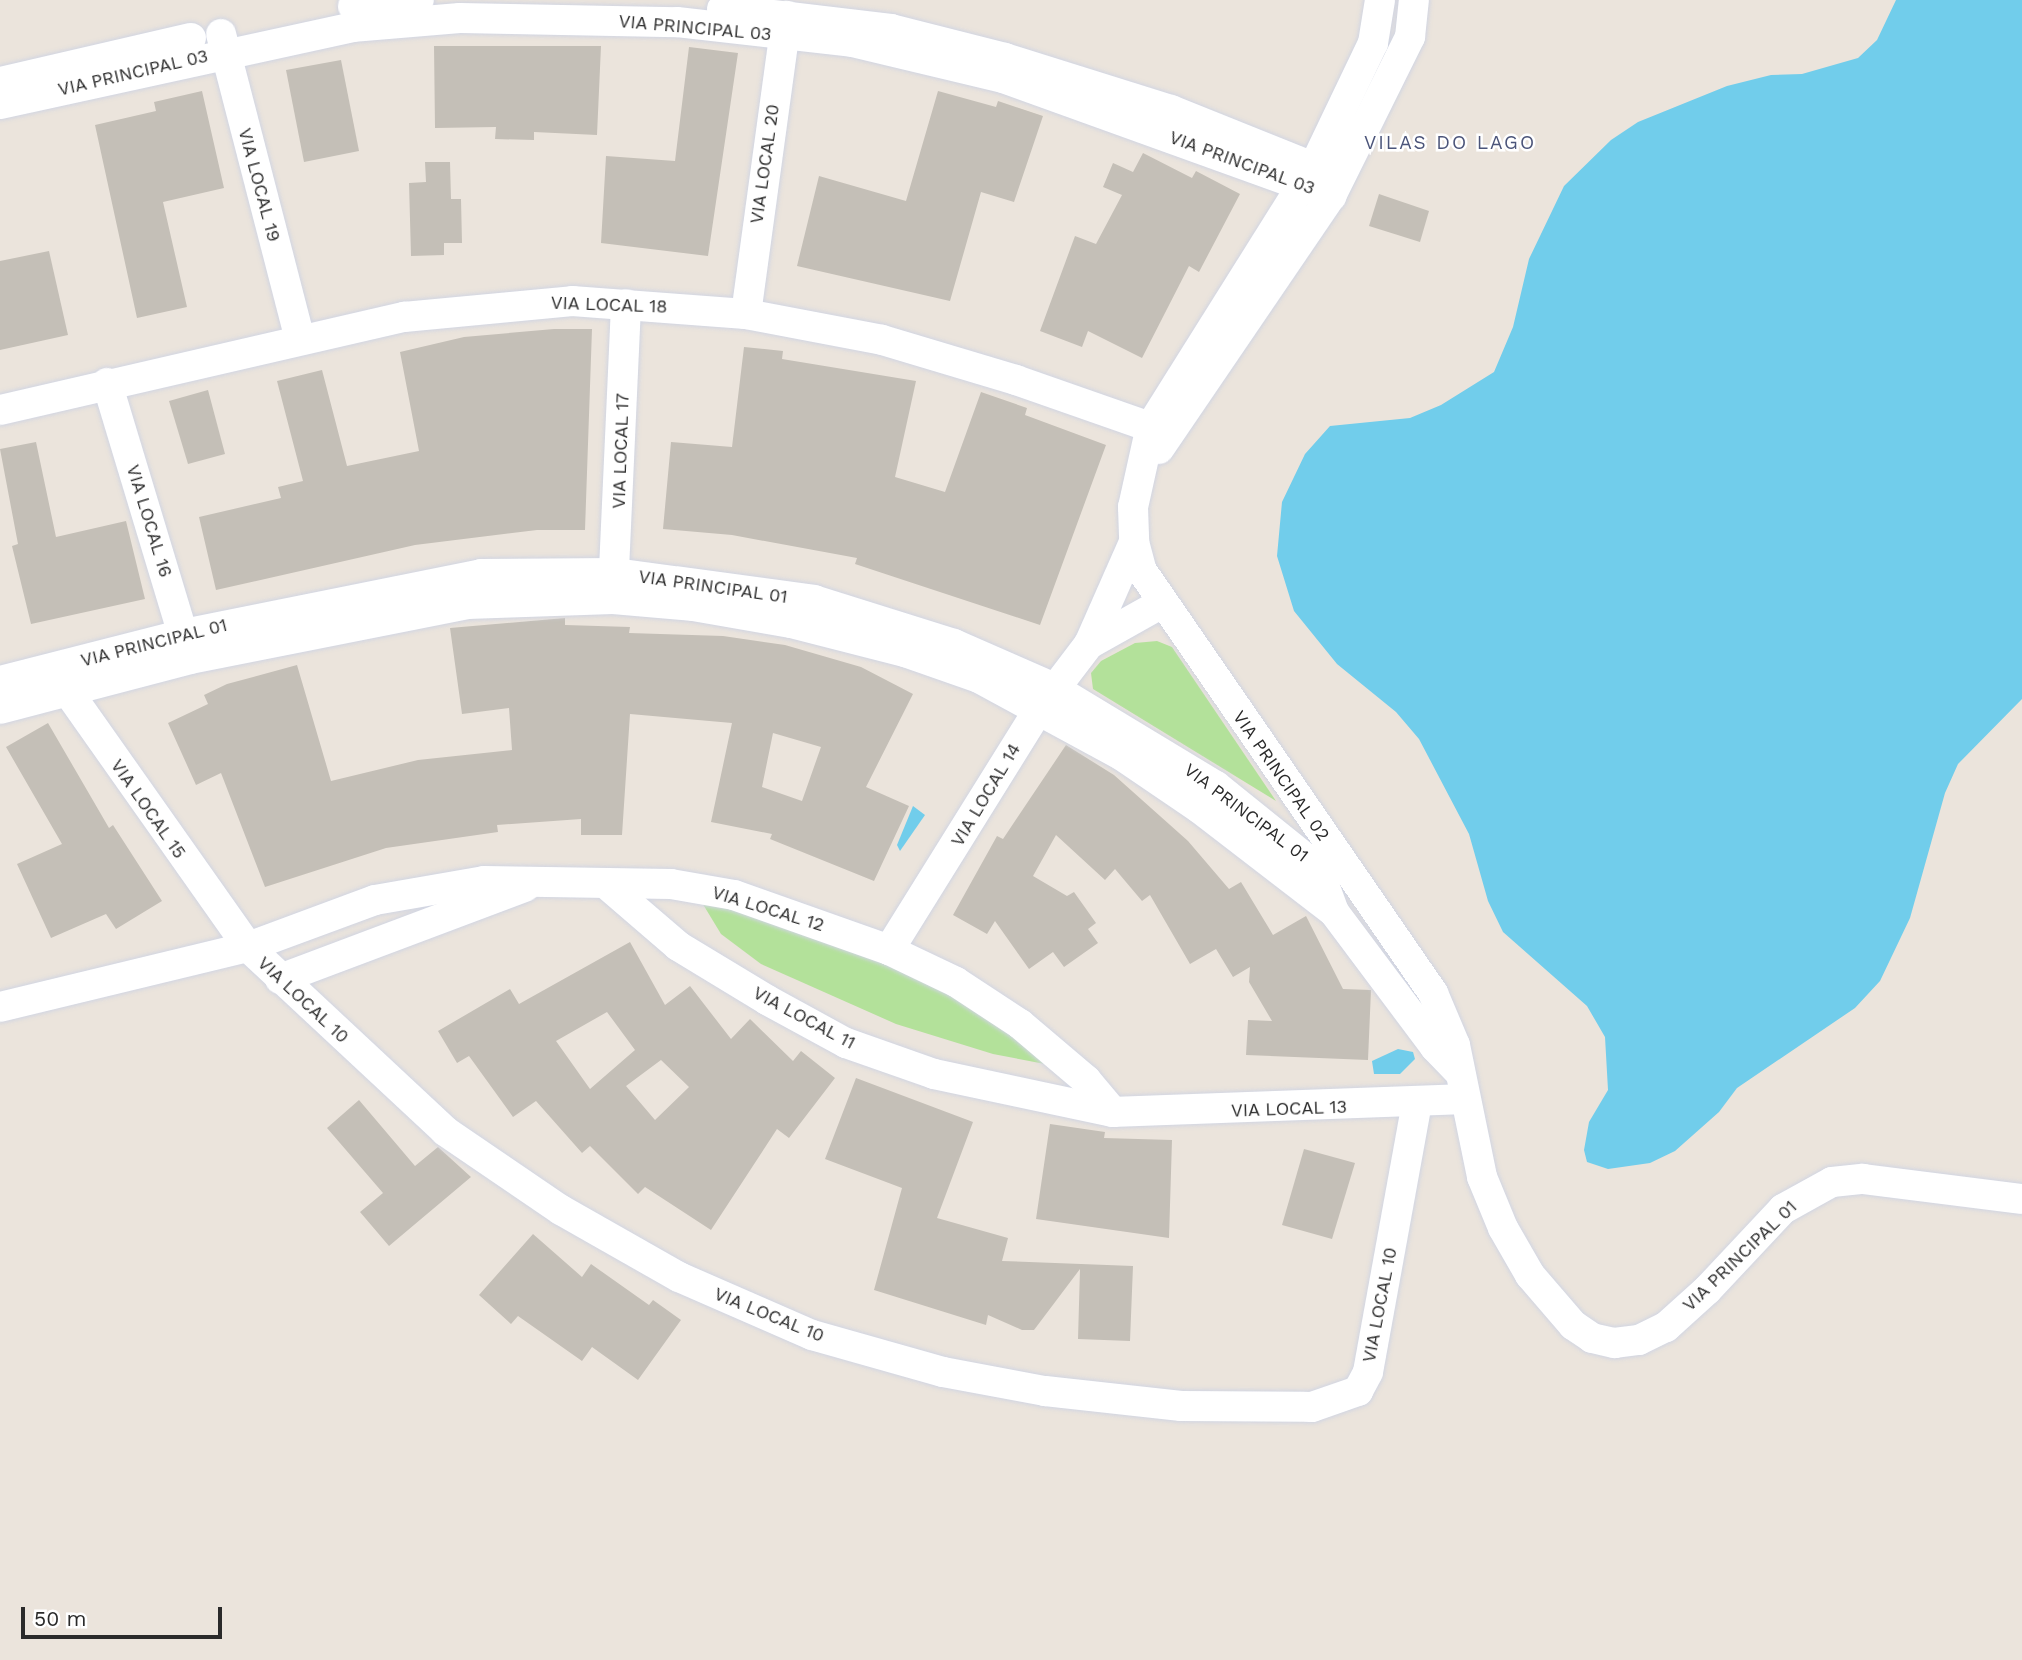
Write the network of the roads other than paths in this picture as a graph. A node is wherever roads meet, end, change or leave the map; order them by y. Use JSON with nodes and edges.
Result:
{"nodes":[{"id":1,"x":419,"y":0,"type":"edge"},
{"id":2,"x":561,"y":0,"type":"edge"},
{"id":3,"x":1380,"y":0,"type":"edge"},
{"id":4,"x":1414,"y":0,"type":"edge"},
{"id":5,"x":350,"y":11,"type":"edge"},
{"id":6,"x":785,"y":25,"type":"junction"},
{"id":7,"x":222,"y":41,"type":"junction"},
{"id":8,"x":0,"y":82,"type":"edge"},
{"id":9,"x":0,"y":104,"type":"edge"},
{"id":10,"x":1322,"y":181,"type":"junction"},
{"id":11,"x":626,"y":304,"type":"junction"},
{"id":12,"x":746,"y":314,"type":"junction"},
{"id":13,"x":300,"y":338,"type":"junction"},
{"id":14,"x":107,"y":383,"type":"junction"},
{"id":15,"x":0,"y":410,"type":"edge"},
{"id":16,"x":1160,"y":430,"type":"junction"},
{"id":17,"x":1134,"y":542,"type":"junction"},
{"id":18,"x":614,"y":586,"type":"junction"},
{"id":19,"x":1162,"y":603,"type":"junction"},
{"id":20,"x":1090,"y":645,"type":"junction"},
{"id":21,"x":187,"y":647,"type":"junction"},
{"id":22,"x":59,"y":680,"type":"junction"},
{"id":23,"x":0,"y":681,"type":"edge"},
{"id":24,"x":1046,"y":699,"type":"junction"},
{"id":25,"x":0,"y":709,"type":"edge"},
{"id":26,"x":539,"y":882,"type":"junction"},
{"id":27,"x":606,"y":884,"type":"junction"},
{"id":28,"x":248,"y":947,"type":"junction"},
{"id":29,"x":889,"y":950,"type":"junction"},
{"id":30,"x":280,"y":979,"type":"junction"},
{"id":31,"x":0,"y":1007,"type":"edge"},
{"id":32,"x":1462,"y":1085,"type":"junction"},
{"id":33,"x":1417,"y":1103,"type":"junction"},
{"id":34,"x":1113,"y":1112,"type":"junction"},
{"id":35,"x":2022,"y":1199,"type":"edge"}],
"edges":[{"from":1,"to":5,"type":"street","name":"VIA PRINCIPAL 03"},
{"from":2,"to":6,"type":"street","name":"VIA PRINCIPAL 03"},
{"from":3,"to":10,"type":"street","name":"VIA PRINCIPAL 02"},
{"from":4,"to":10,"type":"street","name":"VIA PRINCIPAL 02"},
{"from":5,"to":6,"type":"street","name":"VIA PRINCIPAL 03"},
{"from":5,"to":7,"type":"street","name":"VIA PRINCIPAL 03"},
{"from":6,"to":10,"type":"street","name":"VIA PRINCIPAL 03"},
{"from":6,"to":12,"type":"street","name":"VIA LOCAL 20"},
{"from":7,"to":8,"type":"street","name":"VIA PRINCIPAL 03"},
{"from":7,"to":9,"type":"street","name":"VIA PRINCIPAL 03"},
{"from":7,"to":13,"type":"street","name":"VIA LOCAL 19"},
{"from":10,"to":16,"type":"street","name":"VIA PRINCIPAL 02"},
{"from":11,"to":12,"type":"street","name":"VIA LOCAL 18"},
{"from":11,"to":13,"type":"street","name":"VIA LOCAL 18"},
{"from":11,"to":18,"type":"street","name":"VIA LOCAL 17"},
{"from":12,"to":16,"type":"street","name":"VIA LOCAL 18"},
{"from":13,"to":14,"type":"street","name":"VIA LOCAL 18"},
{"from":14,"to":15,"type":"street","name":"VIA LOCAL 18"},
{"from":14,"to":21,"type":"street","name":"VIA LOCAL 16"},
{"from":16,"to":17,"type":"street","name":"VIA PRINCIPAL 02"},
{"from":17,"to":19,"type":"street","name":"VIA PRINCIPAL 02"},
{"from":17,"to":20,"type":"street","name":"VIA LOCAL 14"},
{"from":18,"to":21,"type":"street","name":"VIA PRINCIPAL 01"},
{"from":18,"to":24,"type":"street","name":"VIA PRINCIPAL 01"},
{"from":19,"to":20,"type":"street","name":"VIA LOCAL 14"},
{"from":19,"to":32,"type":"street","name":"VIA PRINCIPAL 02"},
{"from":20,"to":24,"type":"street","name":"VIA LOCAL 14"},
{"from":21,"to":22,"type":"street","name":"VIA PRINCIPAL 01"},
{"from":22,"to":23,"type":"street","name":"VIA PRINCIPAL 01"},
{"from":22,"to":25,"type":"street","name":"VIA PRINCIPAL 01"},
{"from":22,"to":28,"type":"street","name":"VIA LOCAL 15"},
{"from":24,"to":29,"type":"street","name":"VIA LOCAL 14"},
{"from":24,"to":32,"type":"street","name":"VIA PRINCIPAL 01"},
{"from":26,"to":27,"type":"street","name":"VIA LOCAL 12"},
{"from":26,"to":28,"type":"street","name":"VIA LOCAL 12"},
{"from":26,"to":30,"type":"street"},
{"from":27,"to":29,"type":"street","name":"VIA LOCAL 12"},
{"from":27,"to":34,"type":"street","name":"VIA LOCAL 11"},
{"from":28,"to":30,"type":"street","name":"VIA LOCAL 10"},
{"from":28,"to":31,"type":"street","name":"VIA LOCAL 10"},
{"from":29,"to":34,"type":"street","name":"VIA LOCAL 12"},
{"from":30,"to":33,"type":"street","name":"VIA LOCAL 10"},
{"from":32,"to":33,"type":"street","name":"VIA LOCAL 13"},
{"from":32,"to":35,"type":"street","name":"VIA PRINCIPAL 01"},
{"from":33,"to":34,"type":"street","name":"VIA LOCAL 13"}]}
